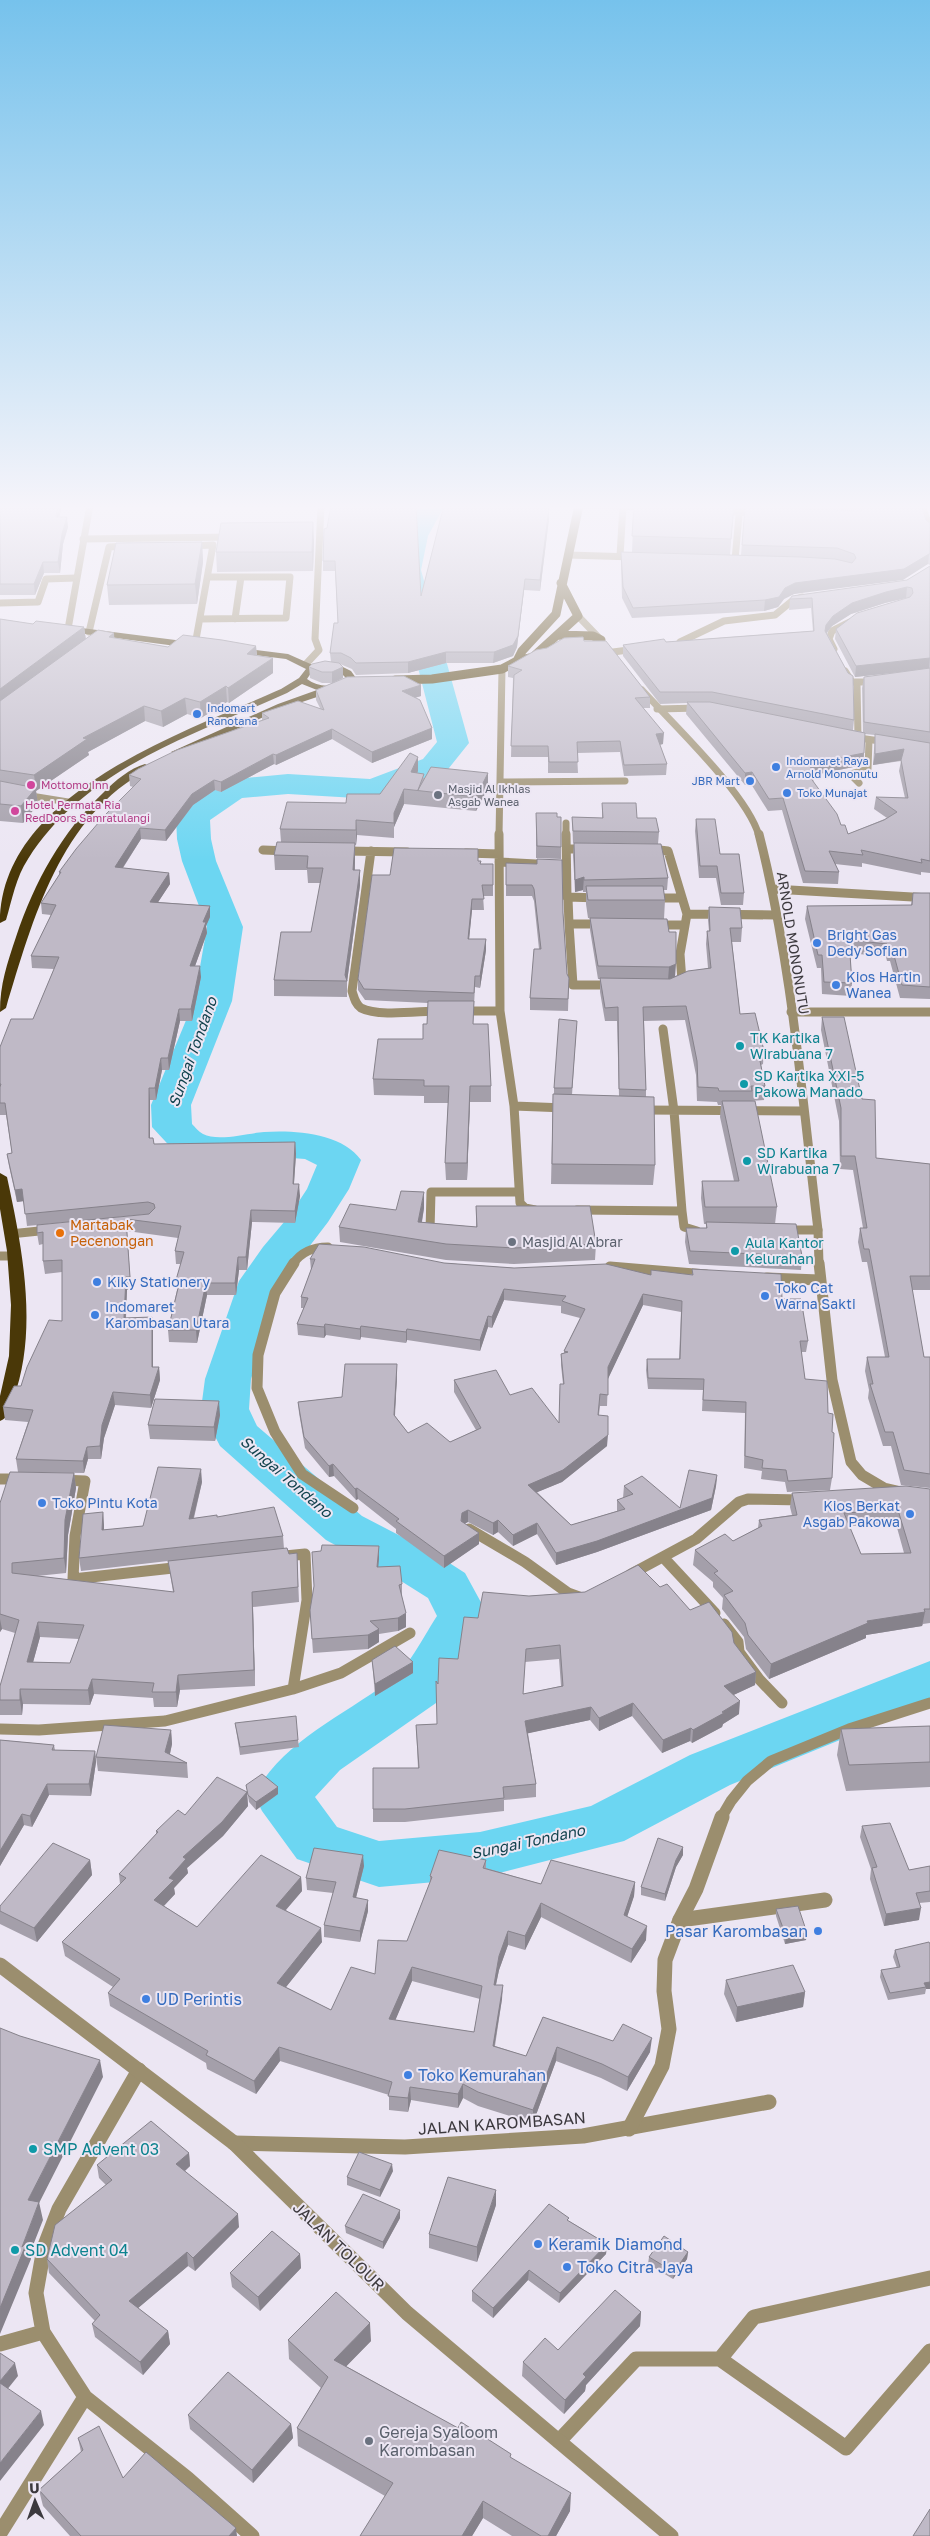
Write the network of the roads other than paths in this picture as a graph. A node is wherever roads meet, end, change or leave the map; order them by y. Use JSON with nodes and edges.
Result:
{"nodes":[{"id":1,"x":64,"y":623,"type":"edge"},
{"id":2,"x":91,"y":623,"type":"edge"},
{"id":3,"x":200,"y":623,"type":"edge"},
{"id":4,"x":316,"y":623,"type":"edge"},
{"id":5,"x":549,"y":623,"type":"edge"},
{"id":6,"x":569,"y":623,"type":"edge"},
{"id":7,"x":586,"y":623,"type":"edge"},
{"id":8,"x":718,"y":623,"type":"edge"},
{"id":9,"x":847,"y":623,"type":"edge"},
{"id":10,"x":63,"y":629,"type":"joint"},
{"id":11,"x":89,"y":632,"type":"junction"},
{"id":12,"x":558,"y":635,"type":"junction"},
{"id":13,"x":601,"y":640,"type":"junction"},
{"id":14,"x":672,"y":644,"type":"edge"},
{"id":15,"x":199,"y":646,"type":"joint"},
{"id":16,"x":643,"y":648,"type":"edge"},
{"id":17,"x":227,"y":649,"type":"edge"},
{"id":18,"x":837,"y":655,"type":"edge"},
{"id":19,"x":516,"y":661,"type":"junction"},
{"id":20,"x":841,"y":663,"type":"edge"},
{"id":21,"x":310,"y":667,"type":"junction"},
{"id":22,"x":502,"y":669,"type":"junction"},
{"id":23,"x":302,"y":680,"type":"junction"},
{"id":24,"x":387,"y":681,"type":"edge"},
{"id":25,"x":887,"y":681,"type":"edge"},
{"id":26,"x":857,"y":683,"type":"junction"},
{"id":27,"x":337,"y":687,"type":"junction"},
{"id":28,"x":638,"y":687,"type":"edge"},
{"id":29,"x":710,"y":708,"type":"edge"},
{"id":30,"x":657,"y":709,"type":"junction"},
{"id":31,"x":839,"y":734,"type":"edge"},
{"id":32,"x":858,"y":738,"type":"junction"},
{"id":33,"x":869,"y":740,"type":"junction"},
{"id":34,"x":892,"y":743,"type":"edge"},
{"id":35,"x":500,"y":782,"type":"junction"},
{"id":36,"x":625,"y":782,"type":"dead end"},
{"id":37,"x":859,"y":783,"type":"dead end"},
{"id":38,"x":0,"y":792,"type":"edge"},
{"id":39,"x":68,"y":802,"type":"junction"},
{"id":40,"x":566,"y":823,"type":"dead end"},
{"id":41,"x":567,"y":849,"type":"junction"},
{"id":42,"x":596,"y":849,"type":"edge"},
{"id":43,"x":644,"y":849,"type":"edge"},
{"id":44,"x":263,"y":850,"type":"dead end"},
{"id":45,"x":302,"y":851,"type":"edge"},
{"id":46,"x":332,"y":851,"type":"edge"},
{"id":47,"x":371,"y":851,"type":"junction"},
{"id":48,"x":420,"y":852,"type":"edge"},
{"id":49,"x":460,"y":853,"type":"edge"},
{"id":50,"x":499,"y":858,"type":"junction"},
{"id":51,"x":548,"y":865,"type":"edge"},
{"id":52,"x":557,"y":866,"type":"edge"},
{"id":53,"x":567,"y":866,"type":"junction"},
{"id":54,"x":773,"y":889,"type":"junction"},
{"id":55,"x":568,"y":898,"type":"junction"},
{"id":56,"x":610,"y":898,"type":"edge"},
{"id":57,"x":640,"y":898,"type":"edge"},
{"id":58,"x":680,"y":898,"type":"junction"},
{"id":59,"x":930,"y":898,"type":"edge"},
{"id":60,"x":687,"y":914,"type":"junction"},
{"id":61,"x":776,"y":915,"type":"junction"},
{"id":62,"x":0,"y":920,"type":"edge"},
{"id":63,"x":569,"y":924,"type":"junction"},
{"id":64,"x":607,"y":924,"type":"edge"},
{"id":65,"x":646,"y":925,"type":"edge"},
{"id":66,"x":685,"y":925,"type":"junction"},
{"id":67,"x":621,"y":985,"type":"edge"},
{"id":68,"x":669,"y":986,"type":"edge"},
{"id":69,"x":0,"y":1008,"type":"edge"},
{"id":70,"x":500,"y":1012,"type":"junction"},
{"id":71,"x":791,"y":1012,"type":"junction"},
{"id":72,"x":930,"y":1012,"type":"edge"},
{"id":73,"x":663,"y":1029,"type":"dead end"},
{"id":74,"x":514,"y":1106,"type":"junction"},
{"id":75,"x":574,"y":1108,"type":"edge"},
{"id":76,"x":634,"y":1110,"type":"edge"},
{"id":77,"x":801,"y":1110,"type":"junction"},
{"id":78,"x":674,"y":1111,"type":"junction"},
{"id":79,"x":0,"y":1177,"type":"edge"},
{"id":80,"x":518,"y":1192,"type":"junction"},
{"id":81,"x":547,"y":1210,"type":"edge"},
{"id":82,"x":566,"y":1210,"type":"edge"},
{"id":83,"x":682,"y":1211,"type":"junction"},
{"id":84,"x":7,"y":1229,"type":"edge"},
{"id":85,"x":57,"y":1229,"type":"edge"},
{"id":86,"x":777,"y":1230,"type":"edge"},
{"id":87,"x":818,"y":1230,"type":"junction"},
{"id":88,"x":430,"y":1231,"type":"edge"},
{"id":89,"x":707,"y":1231,"type":"edge"},
{"id":90,"x":336,"y":1248,"type":"edge"},
{"id":91,"x":7,"y":1256,"type":"edge"},
{"id":92,"x":601,"y":1268,"type":"edge"},
{"id":93,"x":716,"y":1275,"type":"edge"},
{"id":94,"x":758,"y":1277,"type":"edge"},
{"id":95,"x":819,"y":1280,"type":"junction"},
{"id":96,"x":0,"y":1416,"type":"edge"},
{"id":97,"x":0,"y":1479,"type":"edge"},
{"id":98,"x":28,"y":1480,"type":"edge"},
{"id":99,"x":47,"y":1480,"type":"edge"},
{"id":100,"x":884,"y":1488,"type":"junction"},
{"id":101,"x":866,"y":1491,"type":"edge"},
{"id":102,"x":909,"y":1494,"type":"edge"},
{"id":103,"x":814,"y":1499,"type":"edge"},
{"id":104,"x":353,"y":1508,"type":"dead end"},
{"id":105,"x":468,"y":1529,"type":"edge"},
{"id":106,"x":276,"y":1557,"type":"edge"},
{"id":107,"x":663,"y":1558,"type":"junction"},
{"id":108,"x":197,"y":1566,"type":"edge"},
{"id":109,"x":623,"y":1579,"type":"edge"},
{"id":110,"x":592,"y":1594,"type":"edge"},
{"id":111,"x":410,"y":1634,"type":"dead end"},
{"id":112,"x":293,"y":1688,"type":"junction"},
{"id":113,"x":782,"y":1703,"type":"dead end"},
{"id":114,"x":930,"y":1703,"type":"edge"},
{"id":115,"x":0,"y":1729,"type":"edge"},
{"id":116,"x":825,"y":1900,"type":"dead end"},
{"id":117,"x":680,"y":1920,"type":"junction"},
{"id":118,"x":0,"y":1965,"type":"edge"},
{"id":119,"x":139,"y":2070,"type":"junction"},
{"id":120,"x":769,"y":2102,"type":"dead end"},
{"id":121,"x":629,"y":2129,"type":"junction"},
{"id":122,"x":234,"y":2143,"type":"junction"},
{"id":123,"x":930,"y":2278,"type":"edge"},
{"id":124,"x":43,"y":2332,"type":"junction"},
{"id":125,"x":0,"y":2344,"type":"edge"},
{"id":126,"x":930,"y":2351,"type":"edge"},
{"id":127,"x":720,"y":2359,"type":"junction"},
{"id":128,"x":85,"y":2397,"type":"junction"},
{"id":129,"x":559,"y":2442,"type":"junction"},
{"id":130,"x":0,"y":2534,"type":"edge"},
{"id":131,"x":252,"y":2536,"type":"edge"},
{"id":132,"x":671,"y":2536,"type":"edge"}],
"edges":[{"from":1,"to":10,"type":"street"},
{"from":2,"to":11,"type":"street"},
{"from":3,"to":15,"type":"street"},
{"from":4,"to":21,"type":"street"},
{"from":5,"to":19,"type":"main road"},
{"from":6,"to":12,"type":"main road"},
{"from":7,"to":13,"type":"street"},
{"from":8,"to":14,"type":"street"},
{"from":9,"to":18,"type":"street"},
{"from":10,"to":11,"type":"highway"},
{"from":11,"to":15,"type":"highway"},
{"from":12,"to":13,"type":"main road"},
{"from":12,"to":19,"type":"main road"},
{"from":13,"to":16,"type":"street"},
{"from":17,"to":21,"type":"highway"},
{"from":19,"to":22,"type":"main road"},
{"from":20,"to":26,"type":"street"},
{"from":21,"to":23,"type":"highway"},
{"from":21,"to":27,"type":"highway"},
{"from":22,"to":24,"type":"main road"},
{"from":22,"to":35,"type":"street"},
{"from":23,"to":27,"type":"highway"},
{"from":23,"to":39,"type":"highway"},
{"from":25,"to":26,"type":"street"},
{"from":26,"to":32,"type":"street"},
{"from":27,"to":69,"type":"highway"},
{"from":28,"to":30,"type":"street","name":"ARNOLD MONONUTU"},
{"from":29,"to":30,"type":"street"},
{"from":30,"to":54,"type":"street","name":"ARNOLD MONONUTU"},
{"from":31,"to":32,"type":"street"},
{"from":32,"to":33,"type":"street"},
{"from":33,"to":34,"type":"street"},
{"from":33,"to":37,"type":"street"},
{"from":35,"to":36,"type":"street"},
{"from":35,"to":50,"type":"street"},
{"from":38,"to":39,"type":"street"},
{"from":39,"to":62,"type":"highway"},
{"from":40,"to":41,"type":"street"},
{"from":41,"to":42,"type":"street"},
{"from":41,"to":53,"type":"street"},
{"from":43,"to":58,"type":"street"},
{"from":44,"to":45,"type":"street"},
{"from":46,"to":47,"type":"street"},
{"from":47,"to":48,"type":"street"},
{"from":47,"to":70,"type":"street"},
{"from":49,"to":50,"type":"street"},
{"from":50,"to":51,"type":"street"},
{"from":50,"to":70,"type":"street"},
{"from":52,"to":53,"type":"street"},
{"from":53,"to":55,"type":"street"},
{"from":54,"to":59,"type":"street"},
{"from":54,"to":61,"type":"street","name":"ARNOLD MONONUTU"},
{"from":55,"to":56,"type":"street"},
{"from":55,"to":63,"type":"street"},
{"from":57,"to":58,"type":"street"},
{"from":58,"to":60,"type":"street"},
{"from":60,"to":61,"type":"street"},
{"from":60,"to":66,"type":"street"},
{"from":61,"to":71,"type":"street","name":"ARNOLD MONONUTU"},
{"from":63,"to":64,"type":"street"},
{"from":63,"to":67,"type":"street"},
{"from":65,"to":66,"type":"street"},
{"from":66,"to":68,"type":"street"},
{"from":70,"to":74,"type":"street"},
{"from":71,"to":72,"type":"street"},
{"from":71,"to":77,"type":"street","name":"ARNOLD MONONUTU"},
{"from":73,"to":78,"type":"street"},
{"from":74,"to":75,"type":"street"},
{"from":74,"to":80,"type":"street"},
{"from":76,"to":78,"type":"street"},
{"from":77,"to":78,"type":"street"},
{"from":77,"to":87,"type":"street","name":"ARNOLD MONONUTU"},
{"from":78,"to":83,"type":"street"},
{"from":79,"to":84,"type":"highway"},
{"from":80,"to":81,"type":"street"},
{"from":80,"to":88,"type":"street"},
{"from":82,"to":83,"type":"street"},
{"from":83,"to":89,"type":"street"},
{"from":84,"to":85,"type":"street"},
{"from":84,"to":91,"type":"highway"},
{"from":86,"to":87,"type":"street"},
{"from":87,"to":95,"type":"street","name":"ARNOLD MONONUTU"},
{"from":90,"to":104,"type":"street"},
{"from":91,"to":96,"type":"highway"},
{"from":92,"to":93,"type":"street"},
{"from":94,"to":95,"type":"street"},
{"from":95,"to":100,"type":"street","name":"ARNOLD MONONUTU"},
{"from":97,"to":98,"type":"street"},
{"from":99,"to":108,"type":"street"},
{"from":100,"to":101,"type":"street"},
{"from":100,"to":102,"type":"street"},
{"from":103,"to":107,"type":"street"},
{"from":105,"to":110,"type":"street"},
{"from":106,"to":112,"type":"street"},
{"from":107,"to":109,"type":"street"},
{"from":107,"to":113,"type":"street"},
{"from":111,"to":112,"type":"street"},
{"from":112,"to":115,"type":"street"},
{"from":114,"to":117,"type":"street"},
{"from":116,"to":117,"type":"street"},
{"from":117,"to":121,"type":"street"},
{"from":118,"to":119,"type":"street","name":"JALAN TOLOUR"},
{"from":119,"to":122,"type":"street","name":"JALAN TOLOUR"},
{"from":119,"to":124,"type":"street"},
{"from":120,"to":121,"type":"street","name":"JALAN KAROMBASAN"},
{"from":121,"to":122,"type":"street","name":"JALAN KAROMBASAN"},
{"from":122,"to":129,"type":"street","name":"JALAN TOLOUR"},
{"from":123,"to":127,"type":"street"},
{"from":124,"to":125,"type":"street"},
{"from":124,"to":128,"type":"street"},
{"from":126,"to":127,"type":"street"},
{"from":127,"to":129,"type":"street"},
{"from":128,"to":130,"type":"street"},
{"from":128,"to":131,"type":"street"},
{"from":129,"to":132,"type":"street","name":"JALAN TOLOUR"}]}
